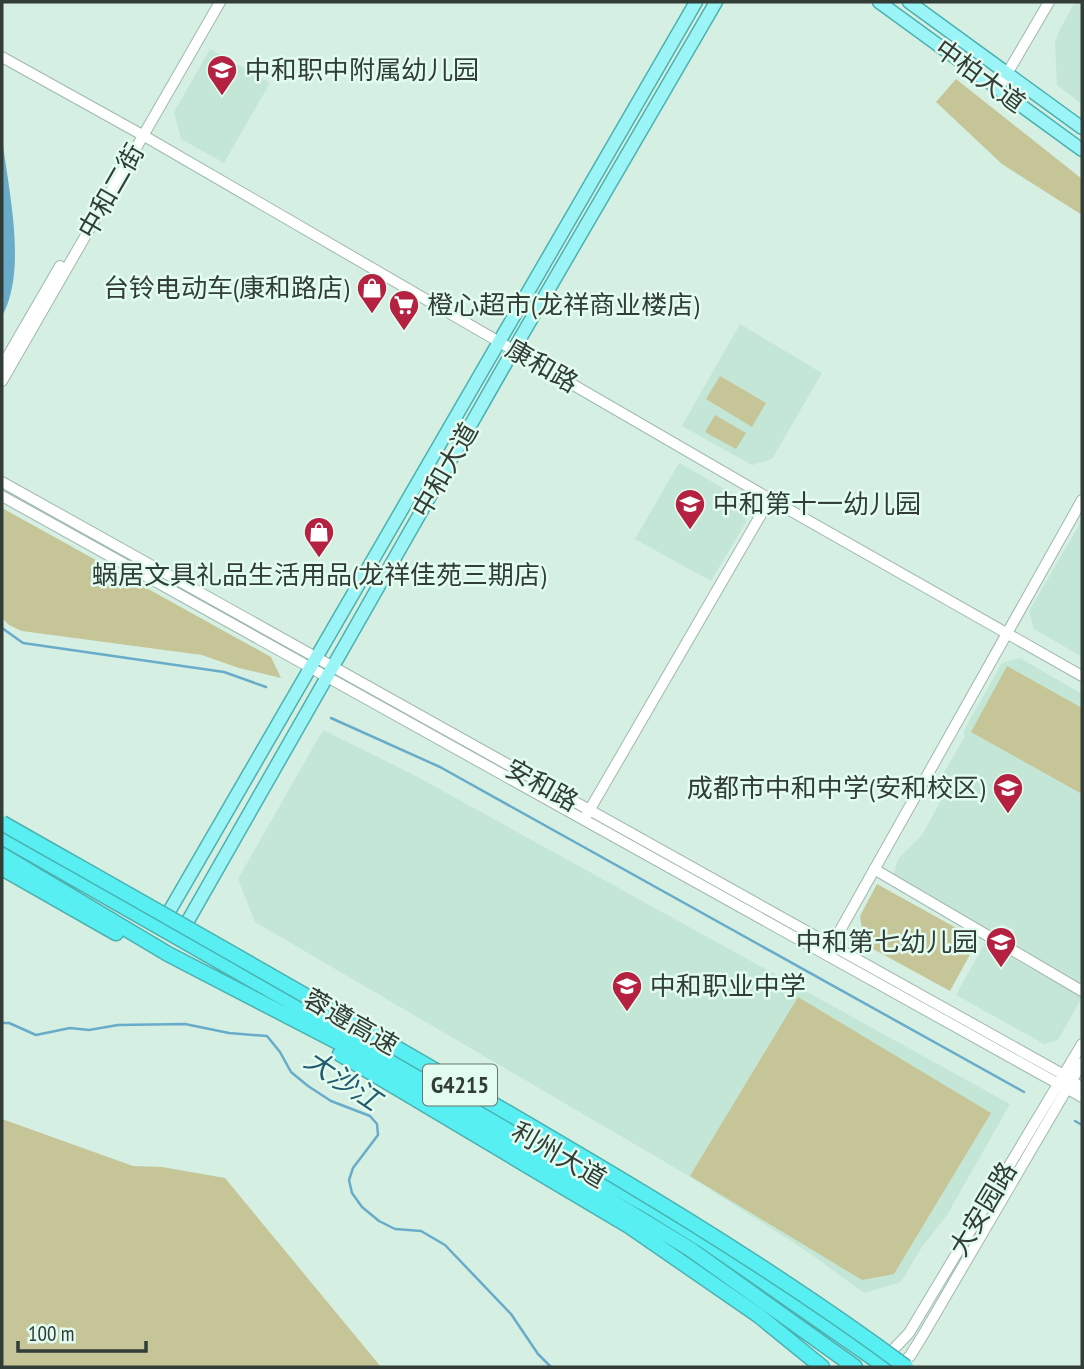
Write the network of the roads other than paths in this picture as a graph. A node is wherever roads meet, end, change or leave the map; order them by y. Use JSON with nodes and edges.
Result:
{"nodes":[{"id":1,"x":213,"y":2,"type":"edge"},
{"id":2,"x":220,"y":2,"type":"edge"},
{"id":3,"x":696,"y":2,"type":"edge"},
{"id":4,"x":716,"y":2,"type":"edge"},
{"id":5,"x":879,"y":2,"type":"edge"},
{"id":6,"x":909,"y":2,"type":"edge"},
{"id":7,"x":1049,"y":2,"type":"edge"},
{"id":8,"x":2,"y":57,"type":"edge"},
{"id":9,"x":1008,"y":74,"type":"junction"},
{"id":10,"x":998,"y":89,"type":"junction"},
{"id":11,"x":1082,"y":128,"type":"edge"},
{"id":12,"x":140,"y":135,"type":"junction"},
{"id":13,"x":1082,"y":150,"type":"edge"},
{"id":14,"x":500,"y":341,"type":"junction"},
{"id":15,"x":514,"y":349,"type":"junction"},
{"id":16,"x":2,"y":366,"type":"edge"},
{"id":17,"x":2,"y":381,"type":"edge"},
{"id":18,"x":2,"y":482,"type":"edge"},
{"id":19,"x":2,"y":496,"type":"edge"},
{"id":20,"x":770,"y":499,"type":"junction"},
{"id":21,"x":1082,"y":500,"type":"edge"},
{"id":22,"x":1008,"y":633,"type":"junction"},
{"id":23,"x":316,"y":656,"type":"junction"},
{"id":24,"x":308,"y":668,"type":"junction"},
{"id":25,"x":329,"y":672,"type":"junction"},
{"id":26,"x":1082,"y":676,"type":"edge"},
{"id":27,"x":587,"y":815,"type":"junction"},
{"id":28,"x":2,"y":823,"type":"edge"},
{"id":29,"x":2,"y":837,"type":"edge"},
{"id":30,"x":2,"y":855,"type":"edge"},
{"id":31,"x":2,"y":867,"type":"edge"},
{"id":32,"x":874,"y":869,"type":"junction"},
{"id":33,"x":159,"y":928,"type":"junction"},
{"id":34,"x":178,"y":939,"type":"junction"},
{"id":35,"x":829,"y":950,"type":"junction"},
{"id":36,"x":1082,"y":991,"type":"edge"},
{"id":37,"x":1082,"y":1044,"type":"edge"},
{"id":38,"x":1082,"y":1063,"type":"edge"},
{"id":39,"x":1066,"y":1082,"type":"junction"},
{"id":40,"x":1082,"y":1088,"type":"edge"},
{"id":41,"x":1082,"y":1097,"type":"edge"},
{"id":42,"x":881,"y":1366,"type":"edge"},
{"id":43,"x":822,"y":1367,"type":"edge"},
{"id":44,"x":855,"y":1367,"type":"edge"},
{"id":45,"x":898,"y":1367,"type":"edge"},
{"id":46,"x":906,"y":1367,"type":"edge"}],
"edges":[{"from":1,"to":12,"type":"street","name":"中和二街"},
{"from":2,"to":12,"type":"street","name":"中和二街"},
{"from":3,"to":14,"type":"main road","name":"中和大道"},
{"from":4,"to":15,"type":"main road","name":"中和大道"},
{"from":5,"to":10,"type":"main road","name":"中柏大道"},
{"from":6,"to":9,"type":"main road","name":"中柏大道"},
{"from":7,"to":9,"type":"street"},
{"from":8,"to":12,"type":"street","name":"康和路"},
{"from":9,"to":10,"type":"street"},
{"from":9,"to":11,"type":"main road","name":"中柏大道"},
{"from":10,"to":13,"type":"main road","name":"中柏大道"},
{"from":12,"to":14,"type":"street","name":"康和路"},
{"from":12,"to":16,"type":"street","name":"中和二街"},
{"from":12,"to":17,"type":"street","name":"中和二街"},
{"from":14,"to":15,"type":"street","name":"康和路"},
{"from":14,"to":23,"type":"main road","name":"中和大道"},
{"from":15,"to":20,"type":"street","name":"康和路"},
{"from":15,"to":25,"type":"main road","name":"中和大道"},
{"from":18,"to":23,"type":"street","name":"安和路"},
{"from":19,"to":24,"type":"street","name":"安和路"},
{"from":20,"to":22,"type":"street","name":"康和路"},
{"from":20,"to":27,"type":"street"},
{"from":21,"to":22,"type":"street"},
{"from":22,"to":26,"type":"street","name":"康和路"},
{"from":22,"to":32,"type":"street"},
{"from":23,"to":24,"type":"main road","name":"中和大道"},
{"from":23,"to":25,"type":"street","name":"安和路"},
{"from":24,"to":25,"type":"street","name":"安和路"},
{"from":24,"to":33,"type":"main road","name":"中和大道"},
{"from":25,"to":27,"type":"street","name":"安和路"},
{"from":25,"to":34,"type":"main road","name":"中和大道"},
{"from":27,"to":35,"type":"street","name":"安和路"},
{"from":28,"to":46,"type":"highway","name":"蓉遵高速","number":"G4215","bridge":true},
{"from":29,"to":33,"type":"highway","name":"利州大道"},
{"from":30,"to":44,"type":"highway","name":"利州大道"},
{"from":31,"to":43,"type":"highway","name":"蓉遵高速","number":"G4215"},
{"from":32,"to":35,"type":"street"},
{"from":32,"to":36,"type":"street"},
{"from":33,"to":34,"type":"highway","name":"利州大道"},
{"from":34,"to":42,"type":"highway","name":"利州大道"},
{"from":35,"to":39,"type":"street","name":"安和路"},
{"from":37,"to":39,"type":"street","name":"大安园路"},
{"from":38,"to":39,"type":"street"},
{"from":39,"to":40,"type":"street","name":"安和路"},
{"from":39,"to":41,"type":"street","name":"安和路"},
{"from":39,"to":42,"type":"street","name":"大安园路"},
{"from":39,"to":45,"type":"street"}]}
